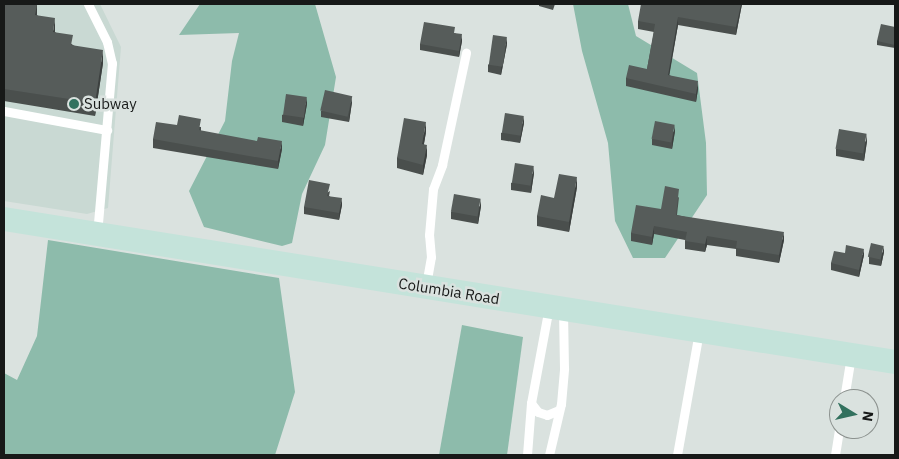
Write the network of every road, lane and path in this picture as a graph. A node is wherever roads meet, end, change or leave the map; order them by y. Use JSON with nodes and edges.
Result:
{"nodes":[{"id":1,"x":88,"y":4,"type":"edge"},
{"id":2,"x":466,"y":52,"type":"dead end"},
{"id":3,"x":4,"y":111,"type":"edge"},
{"id":4,"x":107,"y":130,"type":"junction"},
{"id":5,"x":4,"y":219,"type":"edge"},
{"id":6,"x":97,"y":234,"type":"junction"},
{"id":7,"x":426,"y":288,"type":"junction"},
{"id":8,"x":556,"y":308,"type":"junction"},
{"id":9,"x":699,"y":331,"type":"junction"},
{"id":10,"x":851,"y":355,"type":"junction"},
{"id":11,"x":895,"y":362,"type":"edge"},
{"id":12,"x":846,"y":389,"type":"edge"},
{"id":13,"x":532,"y":403,"type":"junction"},
{"id":14,"x":559,"y":410,"type":"junction"},
{"id":15,"x":837,"y":439,"type":"edge"},
{"id":16,"x":527,"y":455,"type":"edge"},
{"id":17,"x":549,"y":455,"type":"edge"},
{"id":18,"x":677,"y":455,"type":"edge"},
{"id":19,"x":834,"y":455,"type":"edge"}],
"edges":[{"from":1,"to":4,"type":"lane"},
{"from":2,"to":7,"type":"lane"},
{"from":3,"to":4,"type":"lane"},
{"from":4,"to":6,"type":"lane"},
{"from":5,"to":6,"type":"main road","name":"Columbia Road"},
{"from":6,"to":7,"type":"main road","name":"Columbia Road"},
{"from":7,"to":8,"type":"main road","name":"Columbia Road"},
{"from":8,"to":9,"type":"main road","name":"Columbia Road"},
{"from":8,"to":13,"type":"lane"},
{"from":8,"to":14,"type":"lane"},
{"from":9,"to":10,"type":"main road","name":"Columbia Road"},
{"from":9,"to":18,"type":"lane"},
{"from":10,"to":11,"type":"main road","name":"Columbia Road"},
{"from":10,"to":12,"type":"lane"},
{"from":13,"to":14,"type":"lane"},
{"from":13,"to":16,"type":"lane"},
{"from":14,"to":17,"type":"lane"},
{"from":15,"to":19,"type":"lane"}]}
